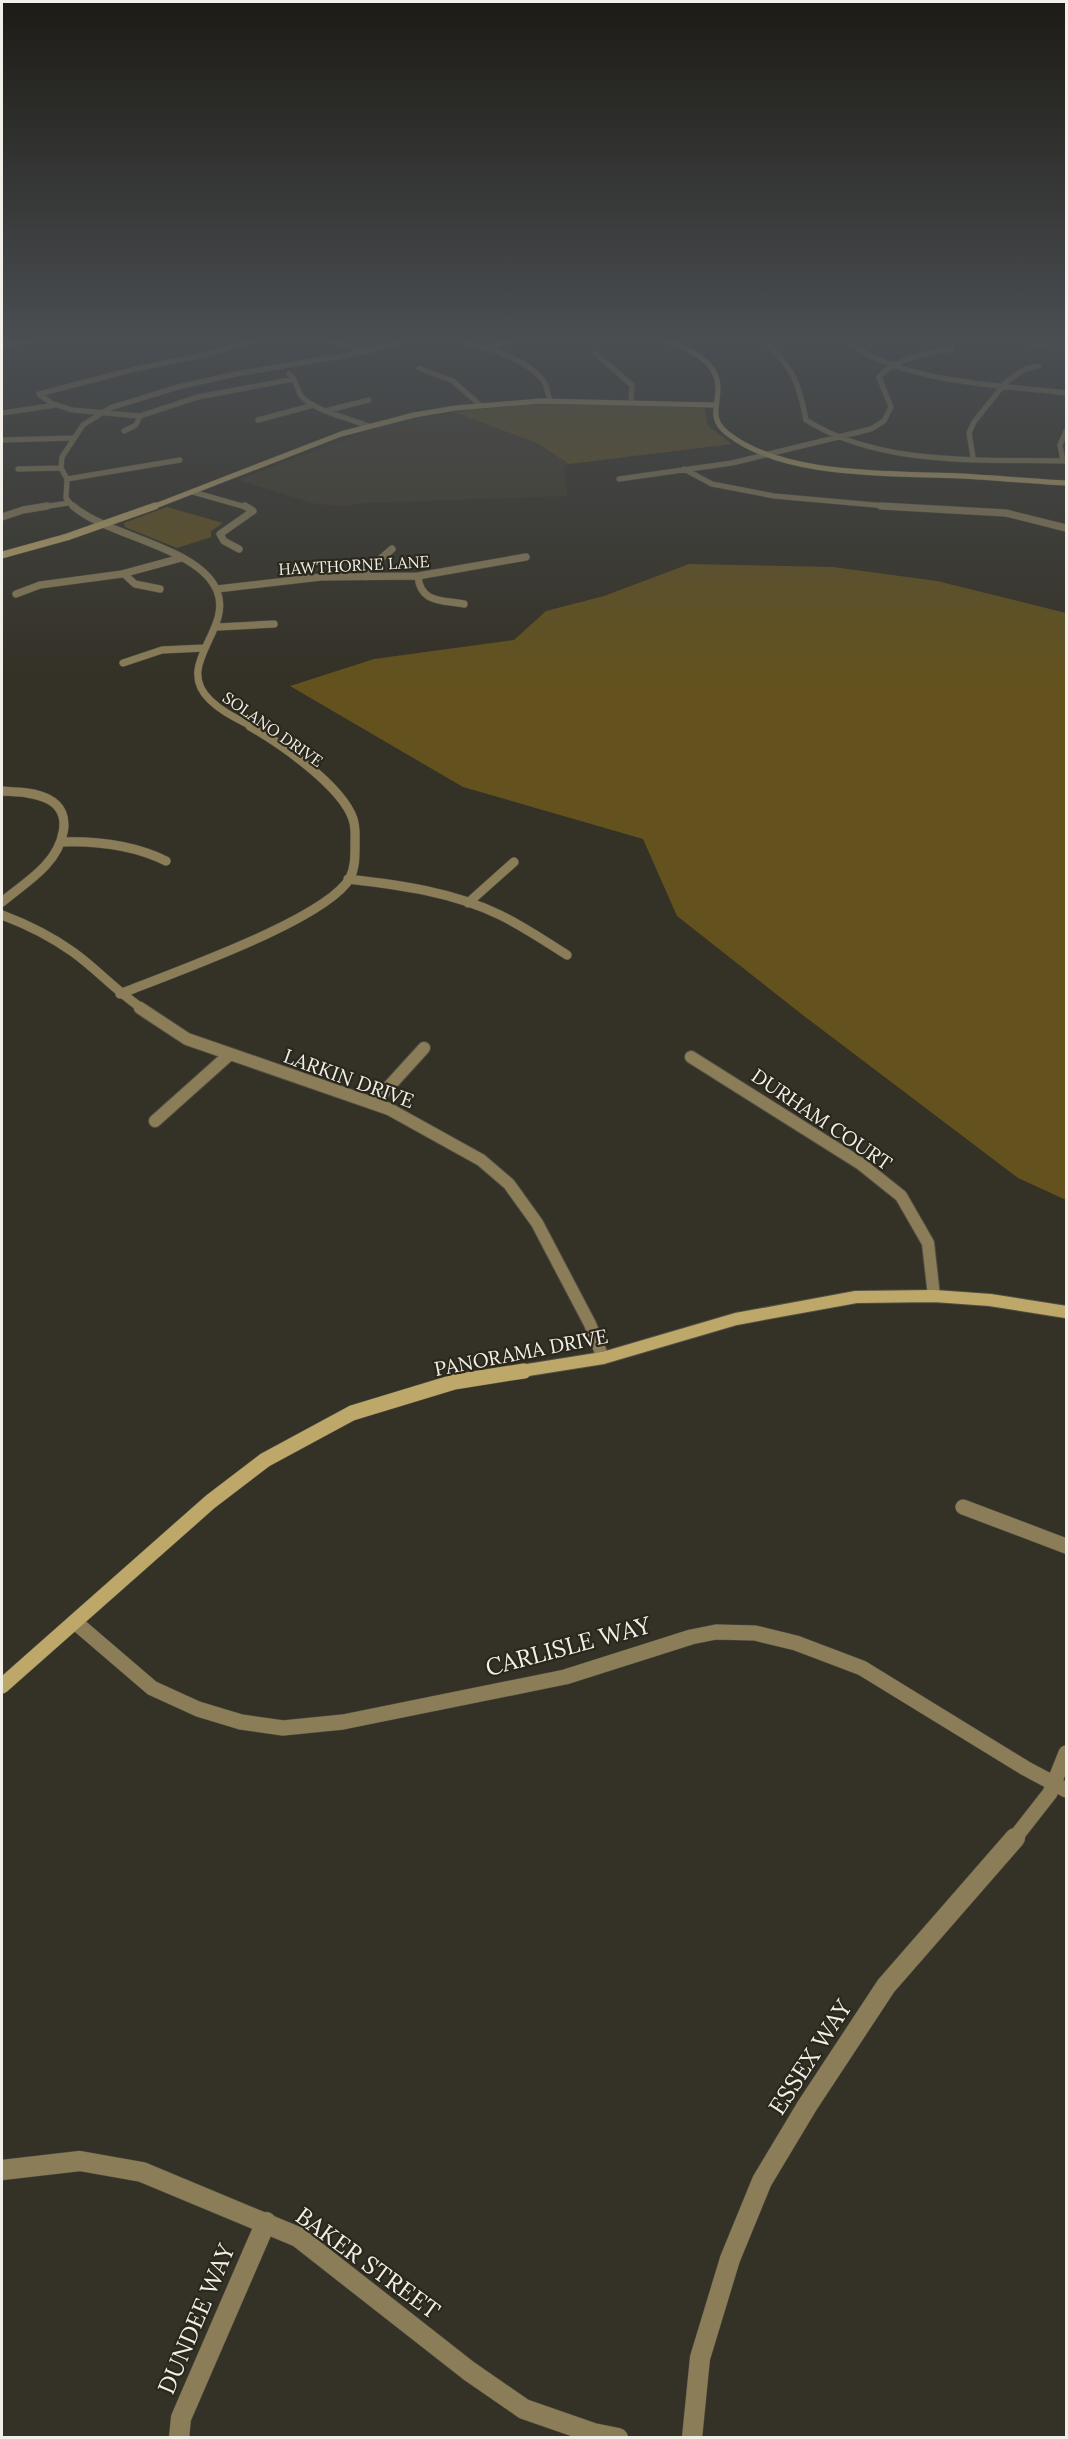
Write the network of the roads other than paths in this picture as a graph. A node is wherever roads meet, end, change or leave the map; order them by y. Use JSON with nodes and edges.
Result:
{"nodes":[{"id":1,"x":66,"y":451,"type":"edge"},
{"id":2,"x":303,"y":451,"type":"edge"},
{"id":3,"x":761,"y":451,"type":"edge"},
{"id":4,"x":783,"y":451,"type":"edge"},
{"id":5,"x":893,"y":451,"type":"edge"},
{"id":6,"x":972,"y":451,"type":"edge"},
{"id":7,"x":769,"y":454,"type":"junction"},
{"id":8,"x":973,"y":457,"type":"junction"},
{"id":9,"x":180,"y":460,"type":"dead end"},
{"id":10,"x":1065,"y":461,"type":"edge"},
{"id":11,"x":61,"y":468,"type":"junction"},
{"id":12,"x":18,"y":469,"type":"dead end"},
{"id":13,"x":684,"y":469,"type":"junction"},
{"id":14,"x":68,"y":479,"type":"junction"},
{"id":15,"x":619,"y":479,"type":"dead end"},
{"id":16,"x":1066,"y":483,"type":"edge"},
{"id":17,"x":193,"y":492,"type":"junction"},
{"id":18,"x":68,"y":503,"type":"junction"},
{"id":19,"x":2,"y":517,"type":"edge"},
{"id":20,"x":105,"y":525,"type":"junction"},
{"id":21,"x":1066,"y":528,"type":"edge"},
{"id":22,"x":238,"y":549,"type":"dead end"},
{"id":23,"x":392,"y":549,"type":"dead end"},
{"id":24,"x":2,"y":555,"type":"edge"},
{"id":25,"x":526,"y":557,"type":"dead end"},
{"id":26,"x":181,"y":558,"type":"junction"},
{"id":27,"x":124,"y":574,"type":"junction"},
{"id":28,"x":418,"y":576,"type":"junction"},
{"id":29,"x":366,"y":577,"type":"junction"},
{"id":30,"x":160,"y":589,"type":"dead end"},
{"id":31,"x":218,"y":590,"type":"junction"},
{"id":32,"x":16,"y":594,"type":"dead end"},
{"id":33,"x":464,"y":604,"type":"dead end"},
{"id":34,"x":274,"y":624,"type":"dead end"},
{"id":35,"x":218,"y":627,"type":"junction"},
{"id":36,"x":204,"y":648,"type":"junction"},
{"id":37,"x":123,"y":663,"type":"dead end"},
{"id":38,"x":2,"y":791,"type":"edge"},
{"id":39,"x":63,"y":842,"type":"junction"},
{"id":40,"x":166,"y":861,"type":"dead end"},
{"id":41,"x":514,"y":862,"type":"dead end"},
{"id":42,"x":348,"y":879,"type":"junction"},
{"id":43,"x":2,"y":902,"type":"edge"},
{"id":44,"x":468,"y":903,"type":"junction"},
{"id":45,"x":2,"y":915,"type":"edge"},
{"id":46,"x":567,"y":955,"type":"dead end"},
{"id":47,"x":120,"y":994,"type":"junction"},
{"id":48,"x":424,"y":1048,"type":"dead end"},
{"id":49,"x":230,"y":1054,"type":"junction"},
{"id":50,"x":691,"y":1058,"type":"dead end"},
{"id":51,"x":374,"y":1103,"type":"junction"},
{"id":52,"x":155,"y":1121,"type":"dead end"},
{"id":53,"x":934,"y":1296,"type":"junction"},
{"id":54,"x":1066,"y":1312,"type":"edge"},
{"id":55,"x":603,"y":1358,"type":"junction"},
{"id":56,"x":963,"y":1507,"type":"dead end"},
{"id":57,"x":1066,"y":1546,"type":"edge"},
{"id":58,"x":75,"y":1622,"type":"junction"},
{"id":59,"x":2,"y":1686,"type":"edge"},
{"id":60,"x":1066,"y":1753,"type":"edge"},
{"id":61,"x":1060,"y":1787,"type":"edge"},
{"id":62,"x":2,"y":2170,"type":"edge"},
{"id":63,"x":266,"y":2222,"type":"junction"},
{"id":64,"x":178,"y":2438,"type":"edge"},
{"id":65,"x":618,"y":2438,"type":"edge"},
{"id":66,"x":692,"y":2438,"type":"edge"}],
"edges":[{"from":1,"to":11,"type":"street"},
{"from":2,"to":17,"type":"street"},
{"from":3,"to":7,"type":"street"},
{"from":4,"to":7,"type":"street"},
{"from":5,"to":8,"type":"street"},
{"from":6,"to":8,"type":"street"},
{"from":7,"to":13,"type":"street"},
{"from":7,"to":16,"type":"street"},
{"from":8,"to":10,"type":"street"},
{"from":9,"to":14,"type":"street"},
{"from":11,"to":12,"type":"street"},
{"from":11,"to":14,"type":"street"},
{"from":13,"to":15,"type":"street"},
{"from":13,"to":21,"type":"street"},
{"from":14,"to":18,"type":"street"},
{"from":17,"to":20,"type":"street"},
{"from":17,"to":22,"type":"street"},
{"from":18,"to":19,"type":"street"},
{"from":18,"to":20,"type":"street"},
{"from":20,"to":24,"type":"street"},
{"from":20,"to":26,"type":"street"},
{"from":23,"to":29,"type":"street"},
{"from":25,"to":28,"type":"street","name":"HAWTHORNE LANE"},
{"from":26,"to":27,"type":"street"},
{"from":26,"to":31,"type":"street"},
{"from":27,"to":30,"type":"street"},
{"from":27,"to":32,"type":"street"},
{"from":28,"to":29,"type":"street","name":"HAWTHORNE LANE"},
{"from":28,"to":33,"type":"street"},
{"from":29,"to":31,"type":"street","name":"HAWTHORNE LANE"},
{"from":31,"to":35,"type":"street","name":"SOLANO DRIVE"},
{"from":34,"to":35,"type":"street"},
{"from":35,"to":36,"type":"street","name":"SOLANO DRIVE"},
{"from":36,"to":37,"type":"street"},
{"from":36,"to":42,"type":"street","name":"SOLANO DRIVE"},
{"from":38,"to":39,"type":"street"},
{"from":39,"to":40,"type":"street"},
{"from":39,"to":43,"type":"street"},
{"from":41,"to":44,"type":"street"},
{"from":42,"to":44,"type":"street"},
{"from":42,"to":47,"type":"street"},
{"from":44,"to":46,"type":"street"},
{"from":45,"to":47,"type":"street","name":"LARKIN DRIVE"},
{"from":47,"to":49,"type":"street","name":"LARKIN DRIVE"},
{"from":48,"to":51,"type":"street"},
{"from":49,"to":51,"type":"street","name":"LARKIN DRIVE"},
{"from":49,"to":52,"type":"street"},
{"from":50,"to":53,"type":"street","name":"DURHAM COURT"},
{"from":51,"to":55,"type":"street","name":"LARKIN DRIVE"},
{"from":53,"to":54,"type":"street","name":"PANORAMA DRIVE"},
{"from":53,"to":55,"type":"street","name":"PANORAMA DRIVE"},
{"from":55,"to":58,"type":"street","name":"PANORAMA DRIVE"},
{"from":56,"to":57,"type":"street"},
{"from":58,"to":59,"type":"street","name":"PANORAMA DRIVE"},
{"from":58,"to":61,"type":"street","name":"CARLISLE WAY"},
{"from":60,"to":61,"type":"street","name":"ESSEX WAY"},
{"from":61,"to":66,"type":"street","name":"ESSEX WAY"},
{"from":62,"to":63,"type":"street","name":"BAKER STREET"},
{"from":63,"to":64,"type":"street","name":"DUNDEE WAY"},
{"from":63,"to":65,"type":"street","name":"BAKER STREET"}]}
